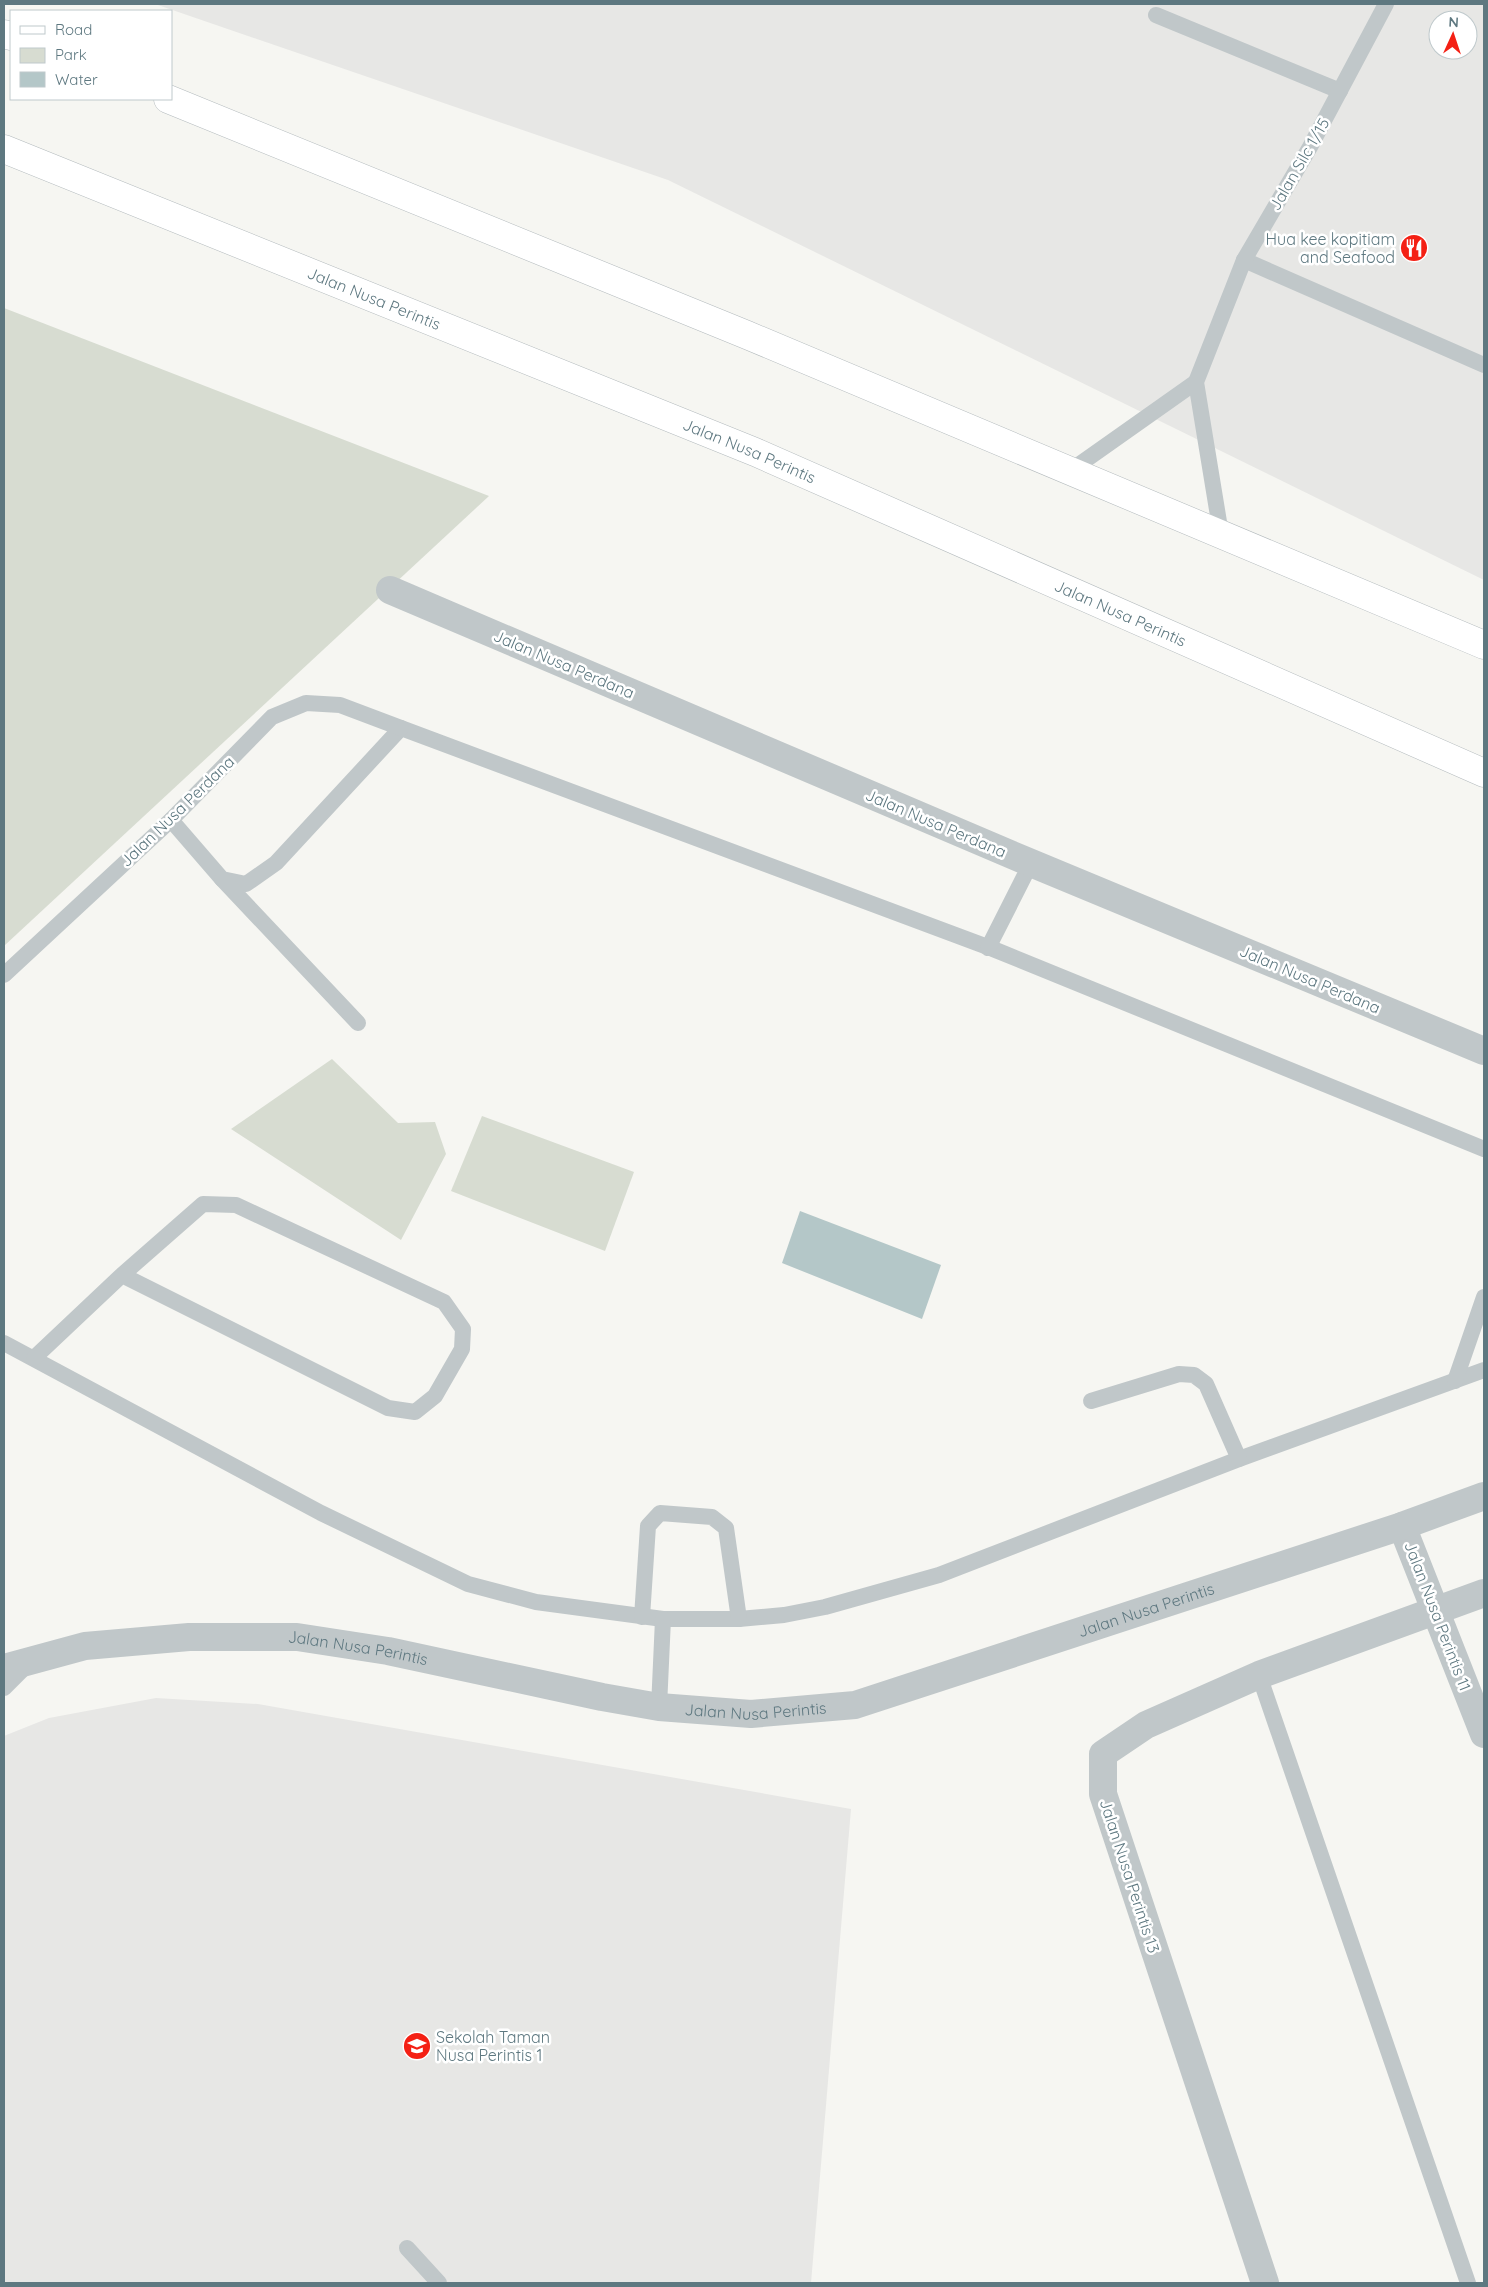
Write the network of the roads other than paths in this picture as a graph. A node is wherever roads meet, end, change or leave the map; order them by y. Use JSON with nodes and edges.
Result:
{"nodes":[{"id":1,"x":1386,"y":4,"type":"edge"},
{"id":2,"x":1156,"y":14,"type":"dead end"},
{"id":3,"x":1340,"y":91,"type":"junction"},
{"id":4,"x":170,"y":100,"type":"edge"},
{"id":5,"x":4,"y":149,"type":"edge"},
{"id":6,"x":1244,"y":260,"type":"junction"},
{"id":7,"x":1484,"y":365,"type":"edge"},
{"id":8,"x":1196,"y":382,"type":"junction"},
{"id":9,"x":1070,"y":472,"type":"junction"},
{"id":10,"x":1221,"y":534,"type":"junction"},
{"id":11,"x":390,"y":590,"type":"dead end"},
{"id":12,"x":1484,"y":644,"type":"edge"},
{"id":13,"x":401,"y":728,"type":"junction"},
{"id":14,"x":1484,"y":773,"type":"edge"},
{"id":15,"x":171,"y":820,"type":"junction"},
{"id":16,"x":1031,"y":863,"type":"junction"},
{"id":17,"x":222,"y":879,"type":"junction"},
{"id":18,"x":988,"y":948,"type":"junction"},
{"id":19,"x":4,"y":975,"type":"edge"},
{"id":20,"x":358,"y":1023,"type":"dead end"},
{"id":21,"x":1484,"y":1051,"type":"edge"},
{"id":22,"x":1484,"y":1149,"type":"edge"},
{"id":23,"x":122,"y":1275,"type":"junction"},
{"id":24,"x":1484,"y":1297,"type":"edge"},
{"id":25,"x":4,"y":1343,"type":"edge"},
{"id":26,"x":34,"y":1358,"type":"junction"},
{"id":27,"x":1484,"y":1370,"type":"edge"},
{"id":28,"x":1455,"y":1381,"type":"junction"},
{"id":29,"x":1091,"y":1401,"type":"dead end"},
{"id":30,"x":1239,"y":1460,"type":"junction"},
{"id":31,"x":1484,"y":1496,"type":"edge"},
{"id":32,"x":1402,"y":1526,"type":"junction"},
{"id":33,"x":1484,"y":1593,"type":"edge"},
{"id":34,"x":1435,"y":1610,"type":"junction"},
{"id":35,"x":642,"y":1617,"type":"junction"},
{"id":36,"x":663,"y":1619,"type":"junction"},
{"id":37,"x":739,"y":1619,"type":"junction"},
{"id":38,"x":31,"y":1660,"type":"junction"},
{"id":39,"x":4,"y":1668,"type":"edge"},
{"id":40,"x":1259,"y":1675,"type":"junction"},
{"id":41,"x":4,"y":1688,"type":"edge"},
{"id":42,"x":659,"y":1707,"type":"junction"},
{"id":43,"x":1484,"y":1734,"type":"edge"},
{"id":44,"x":407,"y":2248,"type":"dead end"},
{"id":45,"x":440,"y":2283,"type":"edge"},
{"id":46,"x":1265,"y":2283,"type":"edge"},
{"id":47,"x":1468,"y":2283,"type":"edge"}],
"edges":[{"from":1,"to":3,"type":"lane","name":"Jalan Silc 1/15"},
{"from":2,"to":3,"type":"lane"},
{"from":3,"to":6,"type":"lane","name":"Jalan Silc 1/15"},
{"from":4,"to":9,"type":"main road"},
{"from":5,"to":14,"type":"main road","name":"Jalan Nusa Perintis"},
{"from":6,"to":7,"type":"lane"},
{"from":6,"to":8,"type":"lane","name":"Jalan Silc 1/15"},
{"from":8,"to":9,"type":"lane"},
{"from":8,"to":10,"type":"lane"},
{"from":9,"to":10,"type":"main road"},
{"from":10,"to":12,"type":"main road"},
{"from":11,"to":16,"type":"street","name":"Jalan Nusa Perdana"},
{"from":13,"to":15,"type":"lane","name":"Jalan Nusa Perdana"},
{"from":13,"to":17,"type":"lane"},
{"from":13,"to":18,"type":"lane","name":"Jalan Nusa Perdana"},
{"from":15,"to":17,"type":"lane"},
{"from":15,"to":19,"type":"lane","name":"Jalan Nusa Perdana"},
{"from":16,"to":18,"type":"lane"},
{"from":16,"to":21,"type":"street","name":"Jalan Nusa Perdana"},
{"from":17,"to":20,"type":"lane"},
{"from":18,"to":22,"type":"lane","name":"Jalan Nusa Perdana"},
{"from":23,"to":23,"type":"lane"},
{"from":23,"to":26,"type":"lane"},
{"from":24,"to":28,"type":"lane"},
{"from":25,"to":26,"type":"lane"},
{"from":26,"to":35,"type":"lane"},
{"from":27,"to":28,"type":"lane"},
{"from":28,"to":30,"type":"lane"},
{"from":29,"to":30,"type":"lane"},
{"from":30,"to":37,"type":"lane"},
{"from":31,"to":32,"type":"street","name":"Jalan Nusa Perintis"},
{"from":32,"to":34,"type":"street","name":"Jalan Nusa Perintis 11"},
{"from":32,"to":42,"type":"street","name":"Jalan Nusa Perintis"},
{"from":33,"to":34,"type":"street","name":"Jalan Nusa Perintis 13"},
{"from":34,"to":40,"type":"street","name":"Jalan Nusa Perintis 13"},
{"from":34,"to":43,"type":"street","name":"Jalan Nusa Perintis 11"},
{"from":35,"to":36,"type":"lane"},
{"from":35,"to":37,"type":"lane"},
{"from":36,"to":37,"type":"lane"},
{"from":36,"to":42,"type":"lane"},
{"from":38,"to":39,"type":"street","name":"Jalan Nusa Perintis"},
{"from":38,"to":41,"type":"lane"},
{"from":38,"to":42,"type":"street","name":"Jalan Nusa Perintis"},
{"from":40,"to":46,"type":"street","name":"Jalan Nusa Perintis 13"},
{"from":40,"to":47,"type":"lane"},
{"from":44,"to":45,"type":"lane"}]}
